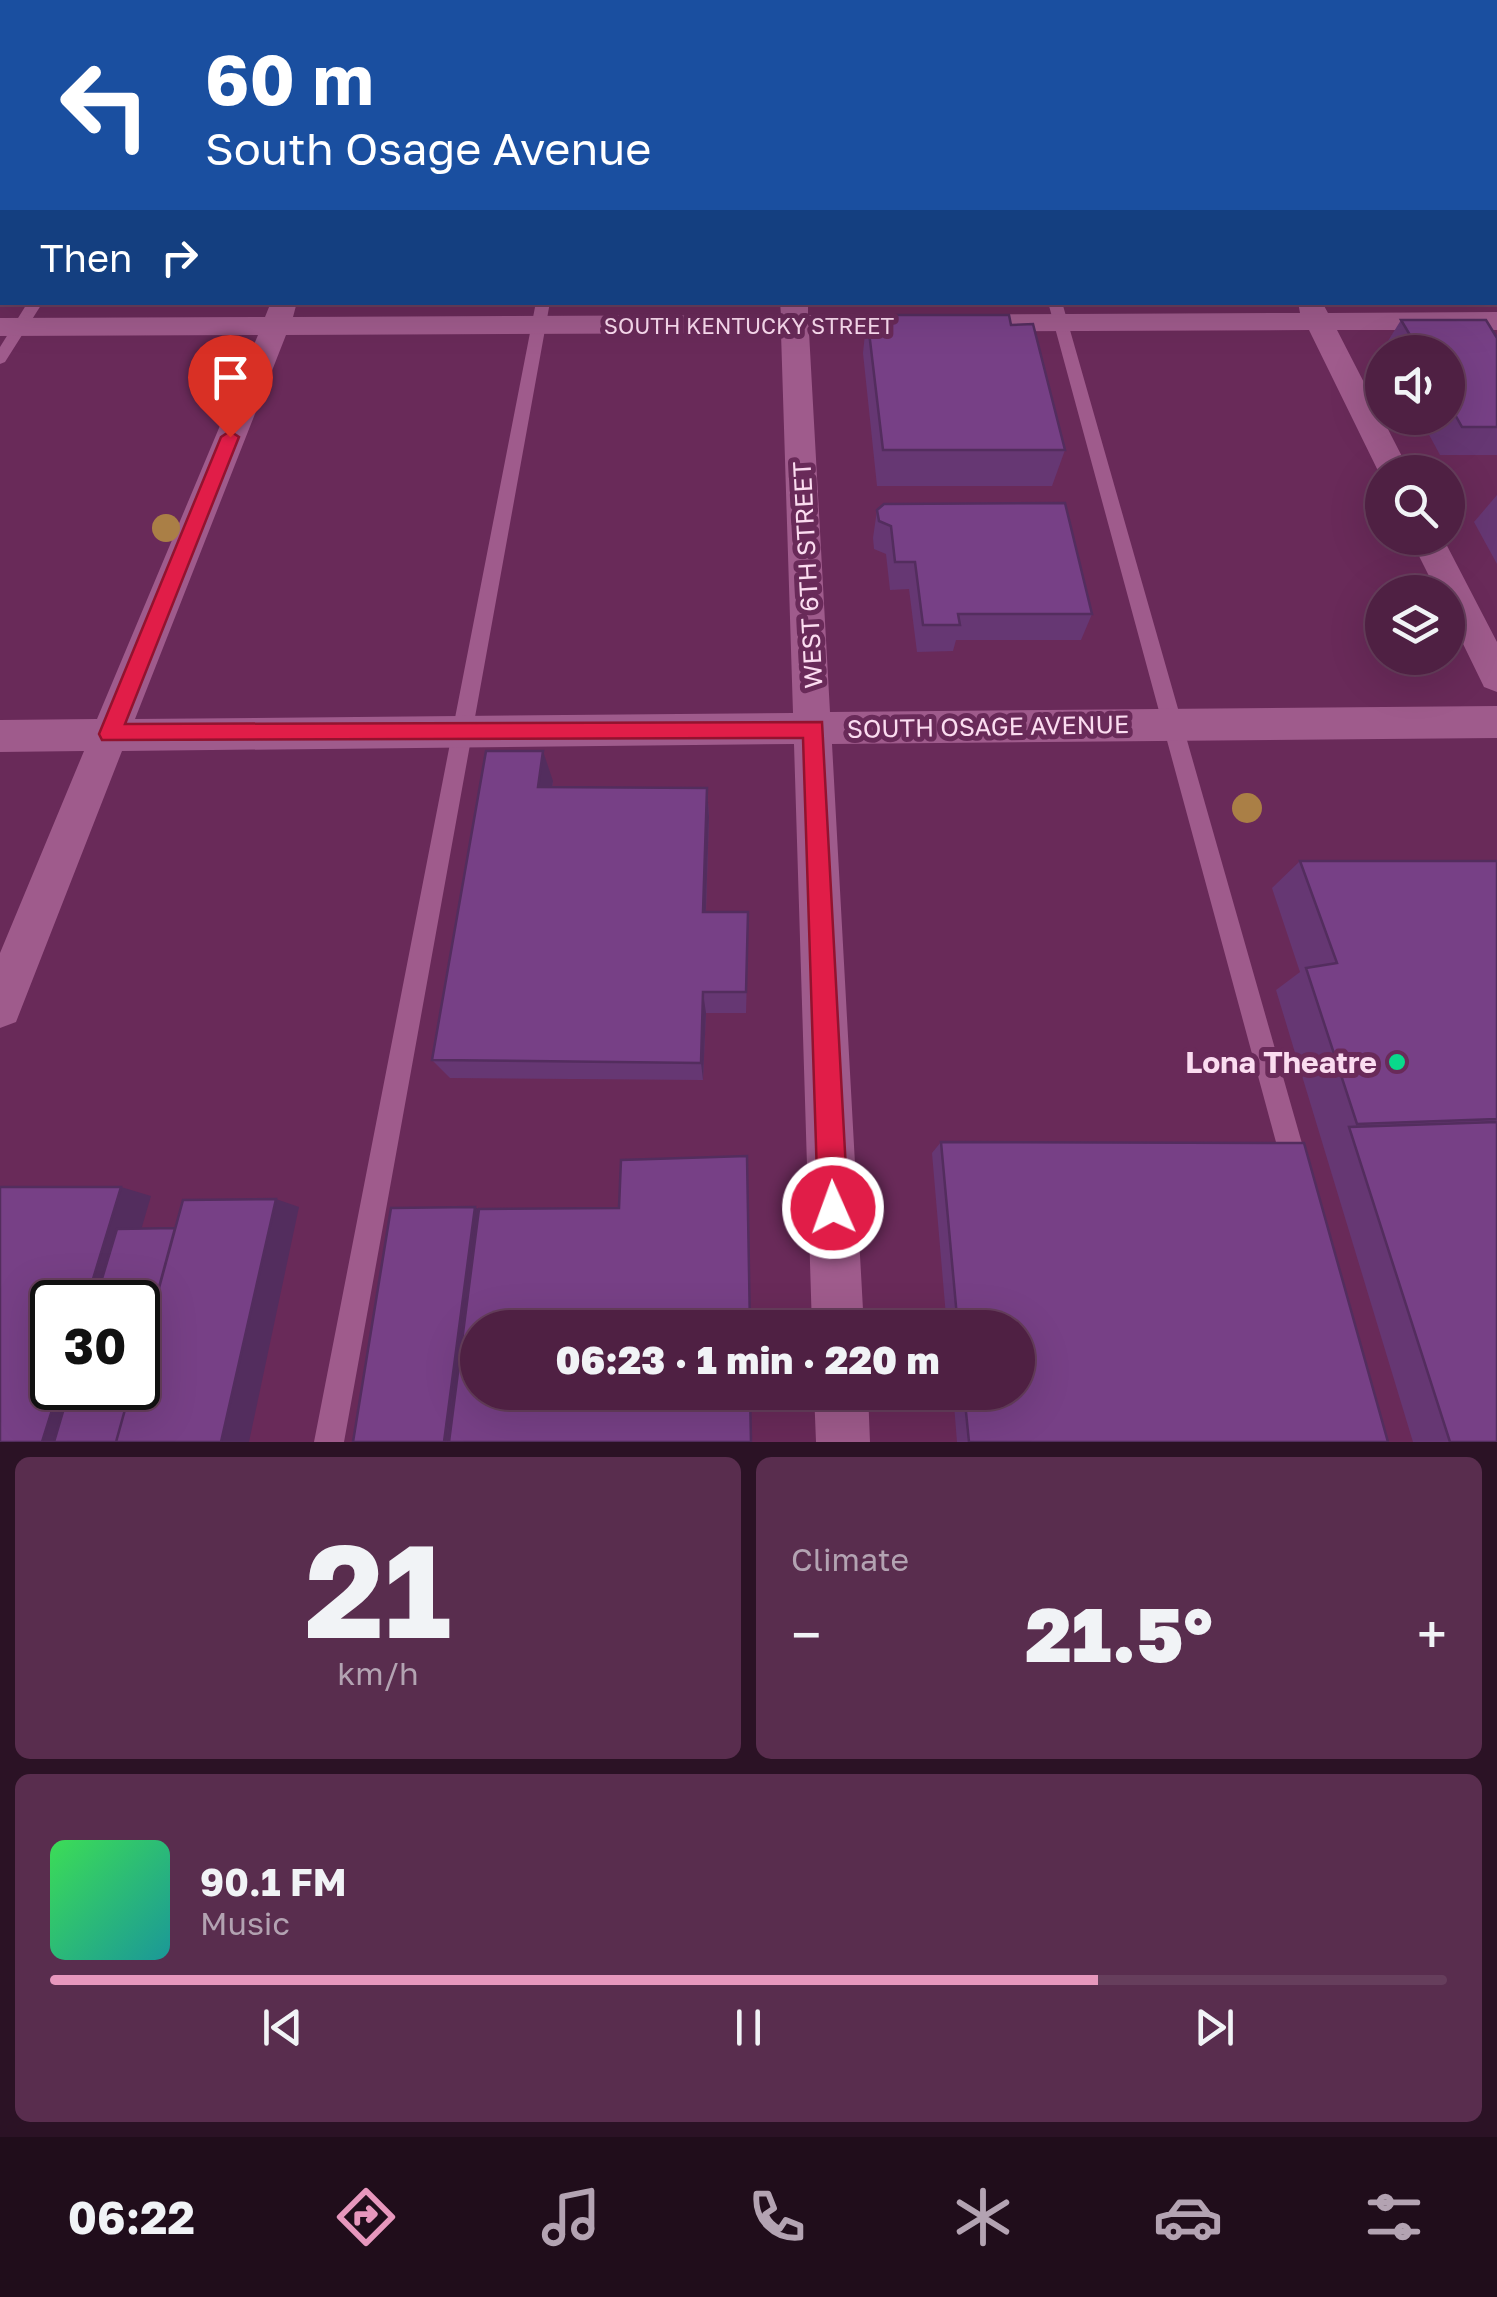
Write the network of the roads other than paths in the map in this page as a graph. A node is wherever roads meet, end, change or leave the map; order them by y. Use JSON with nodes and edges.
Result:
{"nodes":[{"id":1,"x":33,"y":305,"type":"edge"},
{"id":2,"x":1314,"y":312,"type":"edge"},
{"id":3,"x":795,"y":313,"type":"edge"},
{"id":4,"x":1058,"y":313,"type":"edge"},
{"id":5,"x":280,"y":314,"type":"edge"},
{"id":6,"x":541,"y":314,"type":"edge"},
{"id":7,"x":1497,"y":322,"type":"edge"},
{"id":8,"x":10,"y":327,"type":"edge"},
{"id":9,"x":0,"y":359,"type":"edge"},
{"id":10,"x":1386,"y":455,"type":"edge"},
{"id":11,"x":1436,"y":555,"type":"edge"},
{"id":12,"x":1497,"y":677,"type":"edge"},
{"id":13,"x":1497,"y":722,"type":"edge"},
{"id":14,"x":1172,"y":724,"type":"junction"},
{"id":15,"x":814,"y":728,"type":"junction"},
{"id":16,"x":460,"y":732,"type":"junction"},
{"id":17,"x":110,"y":734,"type":"junction"},
{"id":18,"x":0,"y":736,"type":"edge"},
{"id":19,"x":0,"y":1006,"type":"edge"},
{"id":20,"x":1304,"y":1196,"type":"edge"},
{"id":21,"x":837,"y":1310,"type":"edge"},
{"id":22,"x":842,"y":1410,"type":"edge"},
{"id":23,"x":329,"y":1442,"type":"edge"},
{"id":24,"x":843,"y":1442,"type":"edge"}],
"edges":[{"from":1,"to":8,"type":"lane"},
{"from":2,"to":4,"type":"street","name":"SOUTH KENTUCKY STREET"},
{"from":2,"to":7,"type":"street","name":"SOUTH KENTUCKY STREET"},
{"from":2,"to":10,"type":"street"},
{"from":3,"to":4,"type":"street","name":"SOUTH KENTUCKY STREET"},
{"from":3,"to":6,"type":"street","name":"SOUTH KENTUCKY STREET"},
{"from":3,"to":15,"type":"street","name":"WEST 6TH STREET"},
{"from":4,"to":14,"type":"lane"},
{"from":5,"to":6,"type":"street","name":"SOUTH KENTUCKY STREET"},
{"from":5,"to":8,"type":"street","name":"SOUTH KENTUCKY STREET"},
{"from":5,"to":17,"type":"street"},
{"from":6,"to":16,"type":"lane"},
{"from":8,"to":9,"type":"lane"},
{"from":11,"to":12,"type":"street"},
{"from":13,"to":14,"type":"street","name":"SOUTH OSAGE AVENUE"},
{"from":14,"to":15,"type":"street","name":"SOUTH OSAGE AVENUE"},
{"from":14,"to":20,"type":"lane"},
{"from":15,"to":16,"type":"street","name":"SOUTH OSAGE AVENUE"},
{"from":15,"to":21,"type":"street","name":"WEST 6TH STREET"},
{"from":16,"to":17,"type":"street","name":"SOUTH OSAGE AVENUE"},
{"from":16,"to":23,"type":"lane"},
{"from":17,"to":18,"type":"street","name":"SOUTH OSAGE AVENUE"},
{"from":17,"to":19,"type":"street"},
{"from":22,"to":24,"type":"street"}]}
